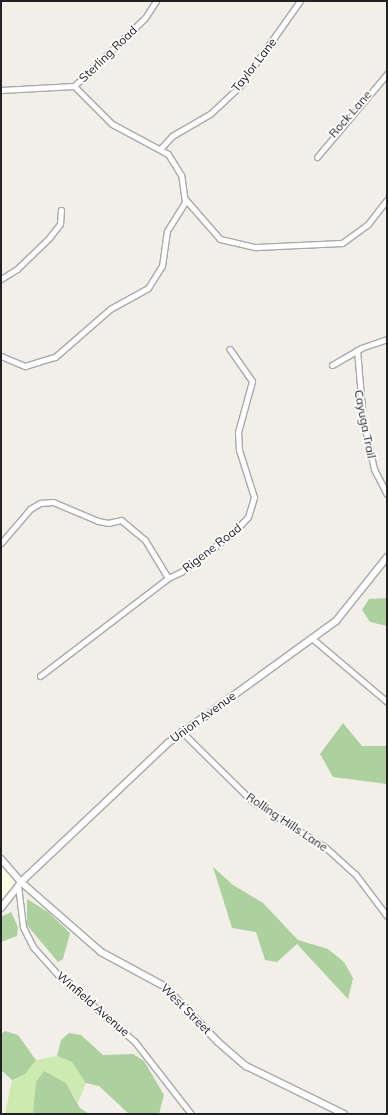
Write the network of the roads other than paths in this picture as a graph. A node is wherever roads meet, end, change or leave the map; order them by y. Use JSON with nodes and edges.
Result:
{"nodes":[{"id":1,"x":156,"y":1,"type":"edge"},
{"id":2,"x":300,"y":1,"type":"edge"},
{"id":3,"x":387,"y":74,"type":"edge"},
{"id":4,"x":74,"y":86,"type":"junction"},
{"id":5,"x":1,"y":90,"type":"edge"},
{"id":6,"x":160,"y":149,"type":"junction"},
{"id":7,"x":316,"y":157,"type":"dead end"},
{"id":8,"x":185,"y":199,"type":"junction"},
{"id":9,"x":387,"y":200,"type":"edge"},
{"id":10,"x":61,"y":210,"type":"dead end"},
{"id":11,"x":1,"y":279,"type":"edge"},
{"id":12,"x":387,"y":339,"type":"edge"},
{"id":13,"x":230,"y":349,"type":"dead end"},
{"id":14,"x":357,"y":350,"type":"junction"},
{"id":15,"x":1,"y":356,"type":"edge"},
{"id":16,"x":332,"y":365,"type":"dead end"},
{"id":17,"x":387,"y":494,"type":"edge"},
{"id":18,"x":1,"y":543,"type":"edge"},
{"id":19,"x":387,"y":557,"type":"edge"},
{"id":20,"x":168,"y":578,"type":"junction"},
{"id":21,"x":314,"y":640,"type":"junction"},
{"id":22,"x":40,"y":676,"type":"dead end"},
{"id":23,"x":387,"y":702,"type":"edge"},
{"id":24,"x":181,"y":732,"type":"junction"},
{"id":25,"x":1,"y":859,"type":"edge"},
{"id":26,"x":20,"y":883,"type":"junction"},
{"id":27,"x":1,"y":908,"type":"edge"},
{"id":28,"x":387,"y":916,"type":"edge"},
{"id":29,"x":191,"y":1114,"type":"edge"},
{"id":30,"x":344,"y":1114,"type":"edge"}],
"edges":[{"from":1,"to":4,"type":"street","name":"Sterling Road"},
{"from":2,"to":6,"type":"street","name":"Taylor Lane"},
{"from":3,"to":7,"type":"street","name":"Rock Lane"},
{"from":4,"to":5,"type":"street","name":"Sterling Road"},
{"from":4,"to":6,"type":"street"},
{"from":6,"to":8,"type":"street"},
{"from":8,"to":9,"type":"street"},
{"from":8,"to":15,"type":"street"},
{"from":10,"to":11,"type":"street"},
{"from":12,"to":14,"type":"street"},
{"from":13,"to":20,"type":"street","name":"Rigene Road"},
{"from":14,"to":16,"type":"street"},
{"from":14,"to":17,"type":"street","name":"Cayuga Trail"},
{"from":18,"to":20,"type":"street"},
{"from":19,"to":21,"type":"street","name":"Union Avenue"},
{"from":20,"to":22,"type":"street","name":"Rigene Road"},
{"from":21,"to":23,"type":"street"},
{"from":21,"to":24,"type":"street","name":"Union Avenue"},
{"from":24,"to":26,"type":"street","name":"Union Avenue"},
{"from":24,"to":28,"type":"street","name":"Rolling Hills Lane"},
{"from":25,"to":26,"type":"street","name":"West Street"},
{"from":26,"to":27,"type":"street","name":"Union Avenue"},
{"from":26,"to":29,"type":"street","name":"Winfield Avenue"},
{"from":26,"to":30,"type":"street","name":"West Street"}]}
